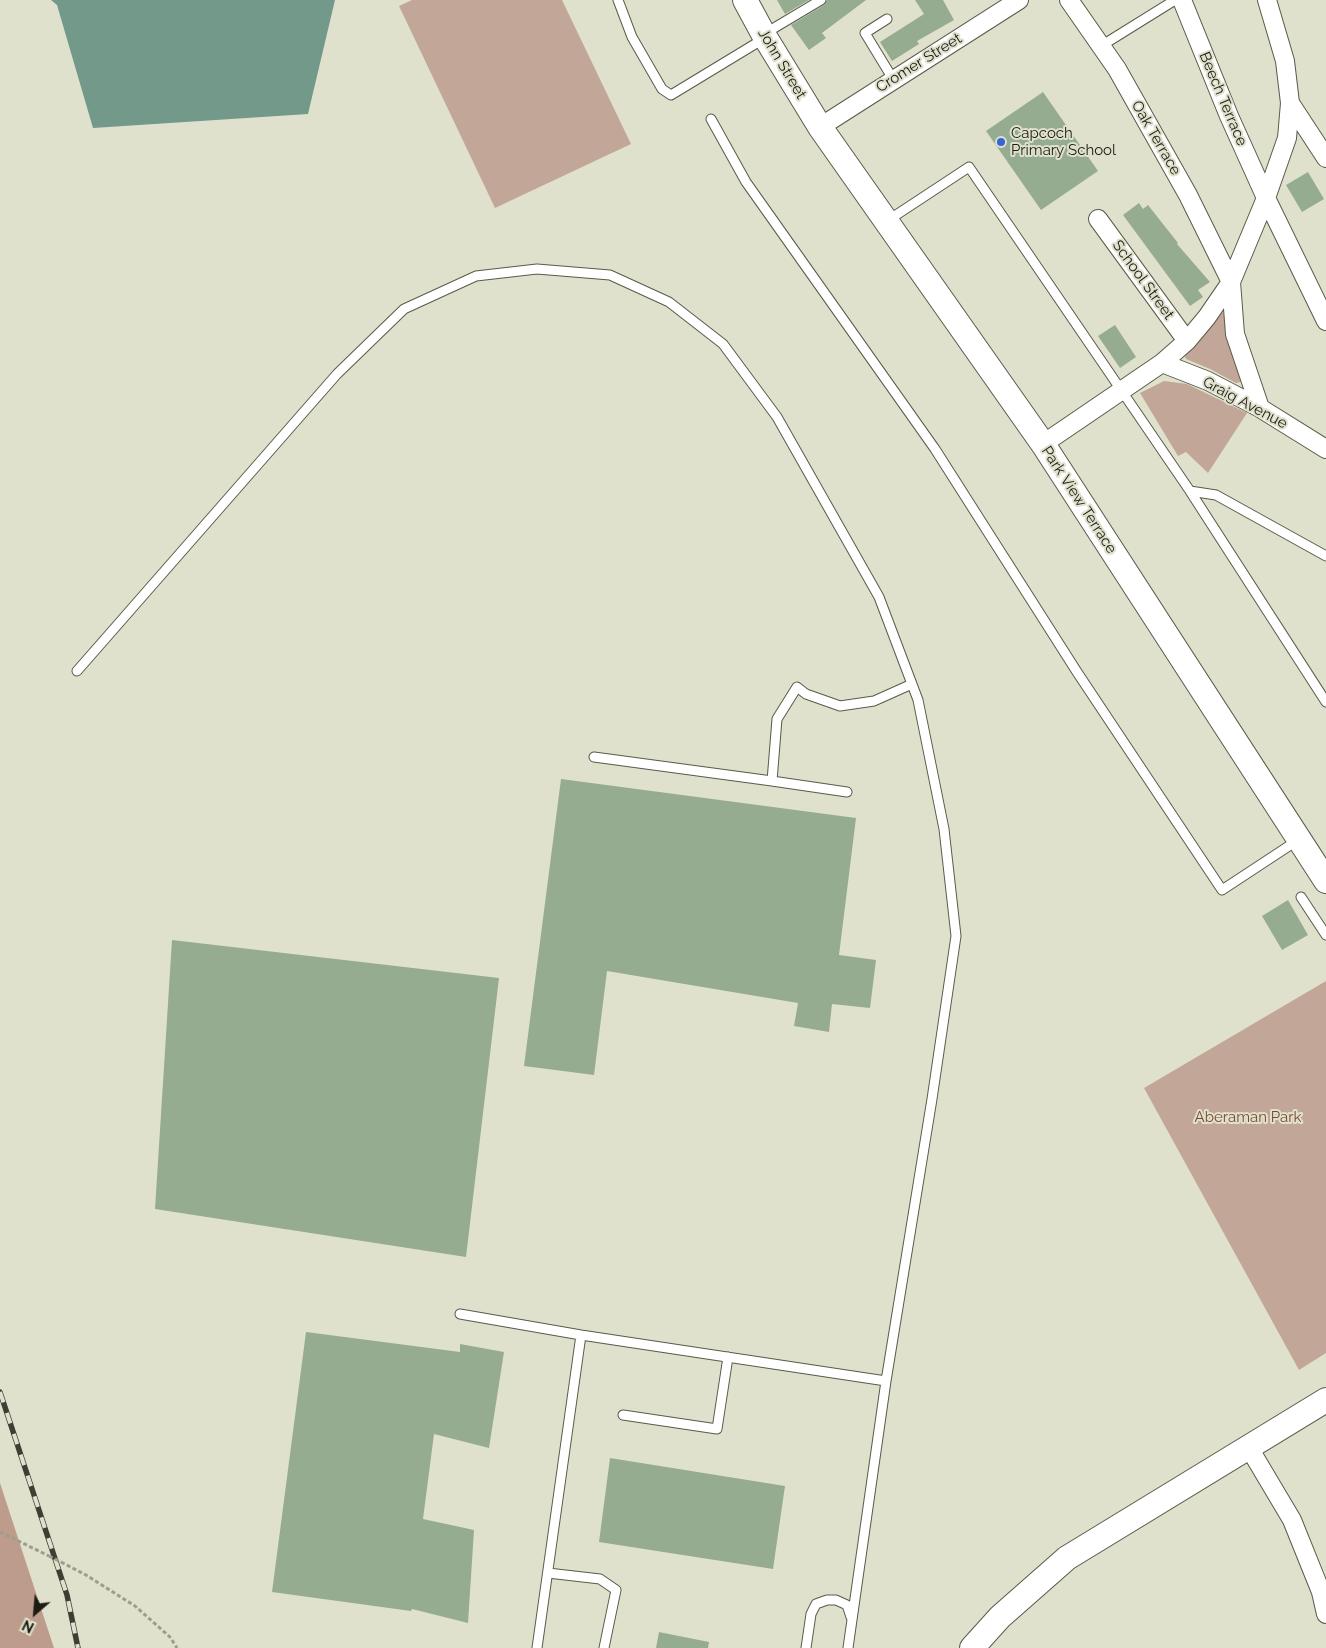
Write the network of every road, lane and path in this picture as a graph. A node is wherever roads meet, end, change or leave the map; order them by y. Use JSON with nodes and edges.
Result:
{"nodes":[{"id":1,"x":618,"y":0,"type":"edge"},
{"id":2,"x":745,"y":0,"type":"edge"},
{"id":3,"x":821,"y":0,"type":"edge"},
{"id":4,"x":1019,"y":0,"type":"edge"},
{"id":5,"x":1069,"y":0,"type":"edge"},
{"id":6,"x":1175,"y":0,"type":"edge"},
{"id":7,"x":1182,"y":0,"type":"edge"},
{"id":8,"x":1267,"y":0,"type":"edge"},
{"id":9,"x":886,"y":19,"type":"dead end"},
{"id":10,"x":764,"y":36,"type":"junction"},
{"id":11,"x":1101,"y":46,"type":"junction"},
{"id":12,"x":894,"y":79,"type":"junction"},
{"id":13,"x":1290,"y":103,"type":"junction"},
{"id":14,"x":711,"y":119,"type":"dead end"},
{"id":15,"x":820,"y":127,"type":"junction"},
{"id":16,"x":1326,"y":158,"type":"edge"},
{"id":17,"x":1266,"y":198,"type":"junction"},
{"id":18,"x":1098,"y":218,"type":"dead end"},
{"id":19,"x":886,"y":221,"type":"junction"},
{"id":20,"x":1232,"y":282,"type":"junction"},
{"id":21,"x":1326,"y":321,"type":"edge"},
{"id":22,"x":1187,"y":341,"type":"junction"},
{"id":23,"x":1162,"y":364,"type":"junction"},
{"id":24,"x":1120,"y":390,"type":"junction"},
{"id":25,"x":1260,"y":408,"type":"junction"},
{"id":26,"x":1043,"y":444,"type":"junction"},
{"id":27,"x":1326,"y":449,"type":"edge"},
{"id":28,"x":1190,"y":490,"type":"junction"},
{"id":29,"x":1326,"y":556,"type":"edge"},
{"id":30,"x":77,"y":670,"type":"dead end"},
{"id":31,"x":912,"y":684,"type":"junction"},
{"id":32,"x":1326,"y":702,"type":"edge"},
{"id":33,"x":594,"y":757,"type":"dead end"},
{"id":34,"x":772,"y":782,"type":"junction"},
{"id":35,"x":847,"y":792,"type":"dead end"},
{"id":36,"x":1299,"y":840,"type":"junction"},
{"id":37,"x":1326,"y":882,"type":"edge"},
{"id":38,"x":1301,"y":897,"type":"dead end"},
{"id":39,"x":1326,"y":935,"type":"edge"},
{"id":40,"x":460,"y":1314,"type":"dead end"},
{"id":41,"x":581,"y":1335,"type":"junction"},
{"id":42,"x":728,"y":1357,"type":"junction"},
{"id":43,"x":886,"y":1381,"type":"junction"},
{"id":44,"x":1326,"y":1400,"type":"edge"},
{"id":45,"x":623,"y":1415,"type":"dead end"},
{"id":46,"x":1248,"y":1446,"type":"junction"},
{"id":47,"x":0,"y":1532,"type":"edge"},
{"id":48,"x":548,"y":1573,"type":"junction"},
{"id":49,"x":1326,"y":1614,"type":"edge"},
{"id":50,"x":852,"y":1619,"type":"junction"},
{"id":51,"x":177,"y":1648,"type":"edge"},
{"id":52,"x":537,"y":1648,"type":"edge"},
{"id":53,"x":604,"y":1648,"type":"edge"},
{"id":54,"x":806,"y":1648,"type":"edge"},
{"id":55,"x":848,"y":1648,"type":"edge"},
{"id":56,"x":972,"y":1648,"type":"edge"}],
"edges":[{"from":1,"to":10,"type":"lane"},
{"from":2,"to":10,"type":"main road","name":"John Street"},
{"from":3,"to":10,"type":"lane"},
{"from":4,"to":12,"type":"street","name":"Cromer Street"},
{"from":5,"to":11,"type":"street","name":"Oak Terrace"},
{"from":6,"to":11,"type":"lane"},
{"from":7,"to":17,"type":"street","name":"Beech Terrace"},
{"from":8,"to":13,"type":"street"},
{"from":9,"to":12,"type":"lane"},
{"from":10,"to":15,"type":"main road","name":"John Street"},
{"from":11,"to":20,"type":"street","name":"Oak Terrace"},
{"from":12,"to":15,"type":"street","name":"Cromer Street"},
{"from":13,"to":16,"type":"street"},
{"from":13,"to":17,"type":"street"},
{"from":14,"to":36,"type":"lane"},
{"from":15,"to":19,"type":"main road","name":"Park View Terrace"},
{"from":17,"to":20,"type":"street"},
{"from":17,"to":21,"type":"street","name":"Beech Terrace"},
{"from":18,"to":22,"type":"street","name":"School Street"},
{"from":19,"to":24,"type":"lane"},
{"from":19,"to":26,"type":"main road","name":"Park View Terrace"},
{"from":20,"to":22,"type":"street"},
{"from":20,"to":25,"type":"street"},
{"from":22,"to":23,"type":"street"},
{"from":23,"to":24,"type":"street"},
{"from":23,"to":25,"type":"street","name":"Graig Avenue"},
{"from":24,"to":26,"type":"street"},
{"from":24,"to":28,"type":"lane"},
{"from":25,"to":27,"type":"street","name":"Graig Avenue"},
{"from":26,"to":36,"type":"main road","name":"Park View Terrace"},
{"from":28,"to":29,"type":"lane"},
{"from":28,"to":32,"type":"lane"},
{"from":30,"to":31,"type":"lane"},
{"from":31,"to":34,"type":"lane"},
{"from":31,"to":43,"type":"lane"},
{"from":33,"to":34,"type":"lane"},
{"from":34,"to":35,"type":"lane"},
{"from":36,"to":37,"type":"main road","name":"Park View Terrace"},
{"from":38,"to":39,"type":"lane"},
{"from":40,"to":41,"type":"lane"},
{"from":41,"to":42,"type":"lane"},
{"from":41,"to":48,"type":"lane"},
{"from":42,"to":43,"type":"lane"},
{"from":42,"to":45,"type":"lane"},
{"from":43,"to":50,"type":"lane"},
{"from":44,"to":46,"type":"main road"},
{"from":46,"to":49,"type":"street"},
{"from":46,"to":56,"type":"main road"},
{"from":47,"to":51,"type":"path","bridge":true},
{"from":48,"to":52,"type":"lane"},
{"from":48,"to":53,"type":"lane"},
{"from":50,"to":54,"type":"lane"},
{"from":50,"to":55,"type":"lane"}]}
